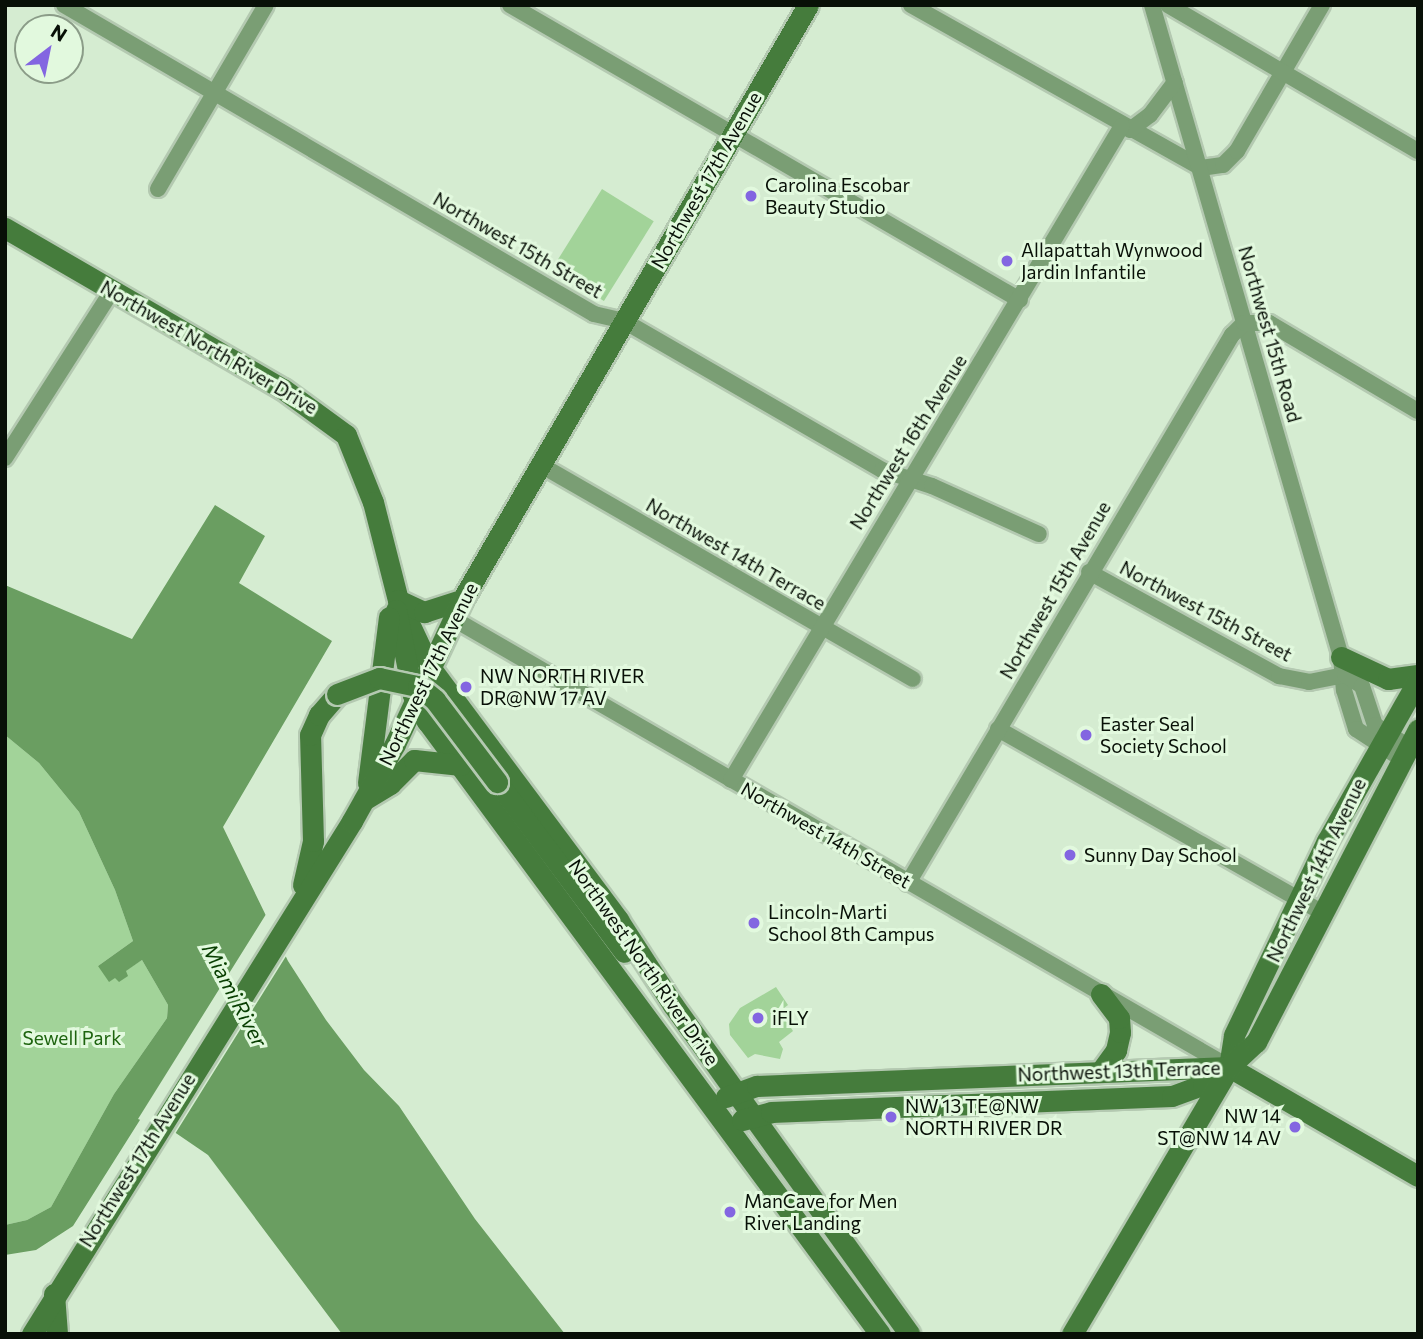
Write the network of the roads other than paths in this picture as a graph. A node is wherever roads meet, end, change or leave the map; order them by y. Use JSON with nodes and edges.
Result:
{"nodes":[{"id":1,"x":64,"y":5,"type":"edge"},
{"id":2,"x":266,"y":5,"type":"edge"},
{"id":3,"x":510,"y":5,"type":"edge"},
{"id":4,"x":808,"y":5,"type":"edge"},
{"id":5,"x":911,"y":5,"type":"edge"},
{"id":6,"x":1322,"y":5,"type":"edge"},
{"id":7,"x":1159,"y":6,"type":"edge"},
{"id":8,"x":1283,"y":72,"type":"junction"},
{"id":9,"x":1175,"y":82,"type":"junction"},
{"id":10,"x":214,"y":94,"type":"junction"},
{"id":11,"x":1126,"y":128,"type":"junction"},
{"id":12,"x":732,"y":134,"type":"junction"},
{"id":13,"x":1418,"y":151,"type":"edge"},
{"id":14,"x":1201,"y":168,"type":"junction"},
{"id":15,"x":158,"y":189,"type":"dead end"},
{"id":16,"x":5,"y":228,"type":"edge"},
{"id":17,"x":112,"y":291,"type":"junction"},
{"id":18,"x":1020,"y":300,"type":"junction"},
{"id":19,"x":624,"y":321,"type":"junction"},
{"id":20,"x":1244,"y":323,"type":"junction"},
{"id":21,"x":1418,"y":411,"type":"edge"},
{"id":22,"x":5,"y":458,"type":"edge"},
{"id":23,"x":540,"y":464,"type":"junction"},
{"id":24,"x":909,"y":479,"type":"junction"},
{"id":25,"x":1039,"y":534,"type":"dead end"},
{"id":26,"x":1089,"y":572,"type":"junction"},
{"id":27,"x":396,"y":592,"type":"junction"},
{"id":28,"x":457,"y":609,"type":"junction"},
{"id":29,"x":819,"y":626,"type":"junction"},
{"id":30,"x":429,"y":666,"type":"junction"},
{"id":31,"x":1343,"y":666,"type":"junction"},
{"id":32,"x":1418,"y":675,"type":"edge"},
{"id":33,"x":913,"y":679,"type":"dead end"},
{"id":34,"x":1418,"y":680,"type":"edge"},
{"id":35,"x":415,"y":701,"type":"junction"},
{"id":36,"x":998,"y":729,"type":"junction"},
{"id":37,"x":1383,"y":740,"type":"junction"},
{"id":38,"x":1408,"y":745,"type":"edge"},
{"id":39,"x":461,"y":765,"type":"junction"},
{"id":40,"x":731,"y":780,"type":"junction"},
{"id":41,"x":365,"y":799,"type":"junction"},
{"id":42,"x":908,"y":883,"type":"junction"},
{"id":43,"x":1299,"y":901,"type":"junction"},
{"id":44,"x":295,"y":906,"type":"junction"},
{"id":45,"x":1322,"y":912,"type":"junction"},
{"id":46,"x":1101,"y":994,"type":"junction"},
{"id":47,"x":673,"y":1006,"type":"junction"},
{"id":48,"x":1229,"y":1067,"type":"junction"},
{"id":49,"x":1101,"y":1071,"type":"junction"},
{"id":50,"x":737,"y":1093,"type":"junction"},
{"id":51,"x":711,"y":1104,"type":"junction"},
{"id":52,"x":753,"y":1118,"type":"junction"},
{"id":53,"x":727,"y":1125,"type":"junction"},
{"id":54,"x":1418,"y":1176,"type":"edge"},
{"id":55,"x":54,"y":1294,"type":"junction"},
{"id":56,"x":32,"y":1334,"type":"edge"},
{"id":57,"x":57,"y":1334,"type":"edge"},
{"id":58,"x":880,"y":1334,"type":"edge"},
{"id":59,"x":909,"y":1334,"type":"edge"},
{"id":60,"x":1072,"y":1334,"type":"edge"}],
"edges":[{"from":1,"to":10,"type":"street","name":"Northwest 15th Street"},
{"from":2,"to":10,"type":"street"},
{"from":3,"to":12,"type":"street"},
{"from":4,"to":12,"type":"main road","name":"Northwest 17th Avenue"},
{"from":5,"to":11,"type":"street"},
{"from":6,"to":8,"type":"street"},
{"from":7,"to":8,"type":"street"},
{"from":7,"to":9,"type":"street","name":"Northwest 15th Road"},
{"from":8,"to":13,"type":"street"},
{"from":8,"to":14,"type":"street"},
{"from":9,"to":11,"type":"street","name":"Northwest 16th Avenue"},
{"from":9,"to":14,"type":"street","name":"Northwest 15th Road"},
{"from":10,"to":15,"type":"street"},
{"from":10,"to":19,"type":"street","name":"Northwest 15th Street"},
{"from":11,"to":14,"type":"street"},
{"from":11,"to":18,"type":"street","name":"Northwest 16th Avenue"},
{"from":12,"to":18,"type":"street"},
{"from":12,"to":19,"type":"main road","name":"Northwest 17th Avenue"},
{"from":14,"to":20,"type":"street","name":"Northwest 15th Road"},
{"from":16,"to":17,"type":"main road","name":"Northwest North River Drive"},
{"from":17,"to":22,"type":"street"},
{"from":17,"to":27,"type":"main road","name":"Northwest North River Drive"},
{"from":18,"to":24,"type":"street","name":"Northwest 16th Avenue"},
{"from":19,"to":23,"type":"main road","name":"Northwest 17th Avenue"},
{"from":19,"to":24,"type":"street","name":"Northwest 15th Street"},
{"from":20,"to":21,"type":"street"},
{"from":20,"to":26,"type":"street","name":"Northwest 15th Avenue"},
{"from":20,"to":31,"type":"street","name":"Northwest 15th Road"},
{"from":23,"to":28,"type":"main road","name":"Northwest 17th Avenue"},
{"from":23,"to":29,"type":"street","name":"Northwest 14th Terrace"},
{"from":24,"to":25,"type":"street","name":"Northwest 15th Street"},
{"from":24,"to":29,"type":"street","name":"Northwest 16th Avenue"},
{"from":26,"to":31,"type":"street","name":"Northwest 15th Street"},
{"from":26,"to":36,"type":"street","name":"Northwest 15th Avenue"},
{"from":27,"to":28,"type":"main road"},
{"from":27,"to":30,"type":"main road","name":"Northwest North River Drive"},
{"from":27,"to":35,"type":"main road","name":"Northwest North River Drive"},
{"from":27,"to":41,"type":"main road"},
{"from":28,"to":30,"type":"main road","name":"Northwest 17th Avenue"},
{"from":28,"to":40,"type":"street","name":"Northwest 14th Street"},
{"from":29,"to":33,"type":"street","name":"Northwest 14th Terrace"},
{"from":29,"to":40,"type":"street","name":"Northwest 16th Avenue"},
{"from":30,"to":35,"type":"main road","name":"Northwest 17th Avenue"},
{"from":30,"to":47,"type":"main road","name":"Northwest North River Drive"},
{"from":31,"to":32,"type":"main road"},
{"from":31,"to":37,"type":"street","name":"Northwest 15th Road"},
{"from":34,"to":37,"type":"main road","name":"Northwest 14th Avenue"},
{"from":35,"to":39,"type":"main road","name":"Northwest North River Drive"},
{"from":35,"to":41,"type":"main road","name":"Northwest 17th Avenue"},
{"from":36,"to":42,"type":"street","name":"Northwest 15th Avenue"},
{"from":36,"to":43,"type":"street"},
{"from":37,"to":38,"type":"street","name":"Northwest 15th Road"},
{"from":37,"to":43,"type":"main road","name":"Northwest 14th Avenue"},
{"from":38,"to":45,"type":"main road","name":"Northwest 14th Avenue"},
{"from":39,"to":41,"type":"main road"},
{"from":39,"to":51,"type":"main road","name":"Northwest North River Drive"},
{"from":40,"to":42,"type":"street","name":"Northwest 14th Street"},
{"from":41,"to":44,"type":"main road","name":"Northwest 17th Avenue"},
{"from":42,"to":46,"type":"street","name":"Northwest 14th Street"},
{"from":43,"to":45,"type":"street"},
{"from":43,"to":48,"type":"main road","name":"Northwest 14th Avenue"},
{"from":44,"to":47,"type":"main road","bridge":true},
{"from":44,"to":55,"type":"main road","name":"Northwest 17th Avenue"},
{"from":45,"to":48,"type":"main road","name":"Northwest 14th Avenue"},
{"from":46,"to":48,"type":"street","name":"Northwest 14th Street"},
{"from":46,"to":49,"type":"main road"},
{"from":47,"to":50,"type":"main road","name":"Northwest North River Drive"},
{"from":48,"to":49,"type":"main road","name":"Northwest 13th Terrace"},
{"from":48,"to":52,"type":"main road","name":"Northwest 13th Terrace"},
{"from":48,"to":54,"type":"main road","name":"Northwest 14th Street"},
{"from":48,"to":60,"type":"main road","name":"Northwest 14th Avenue"},
{"from":49,"to":50,"type":"main road","name":"Northwest 13th Terrace"},
{"from":50,"to":51,"type":"main road","name":"Northwest 13th Terrace"},
{"from":50,"to":52,"type":"main road","name":"Northwest North River Drive"},
{"from":51,"to":53,"type":"main road","name":"Northwest North River Drive"},
{"from":52,"to":53,"type":"main road","name":"Northwest 13th Terrace"},
{"from":52,"to":59,"type":"main road","name":"Northwest North River Drive"},
{"from":53,"to":58,"type":"main road","name":"Northwest North River Drive"},
{"from":55,"to":56,"type":"main road","name":"Northwest 17th Avenue"},
{"from":55,"to":57,"type":"main road"}]}
